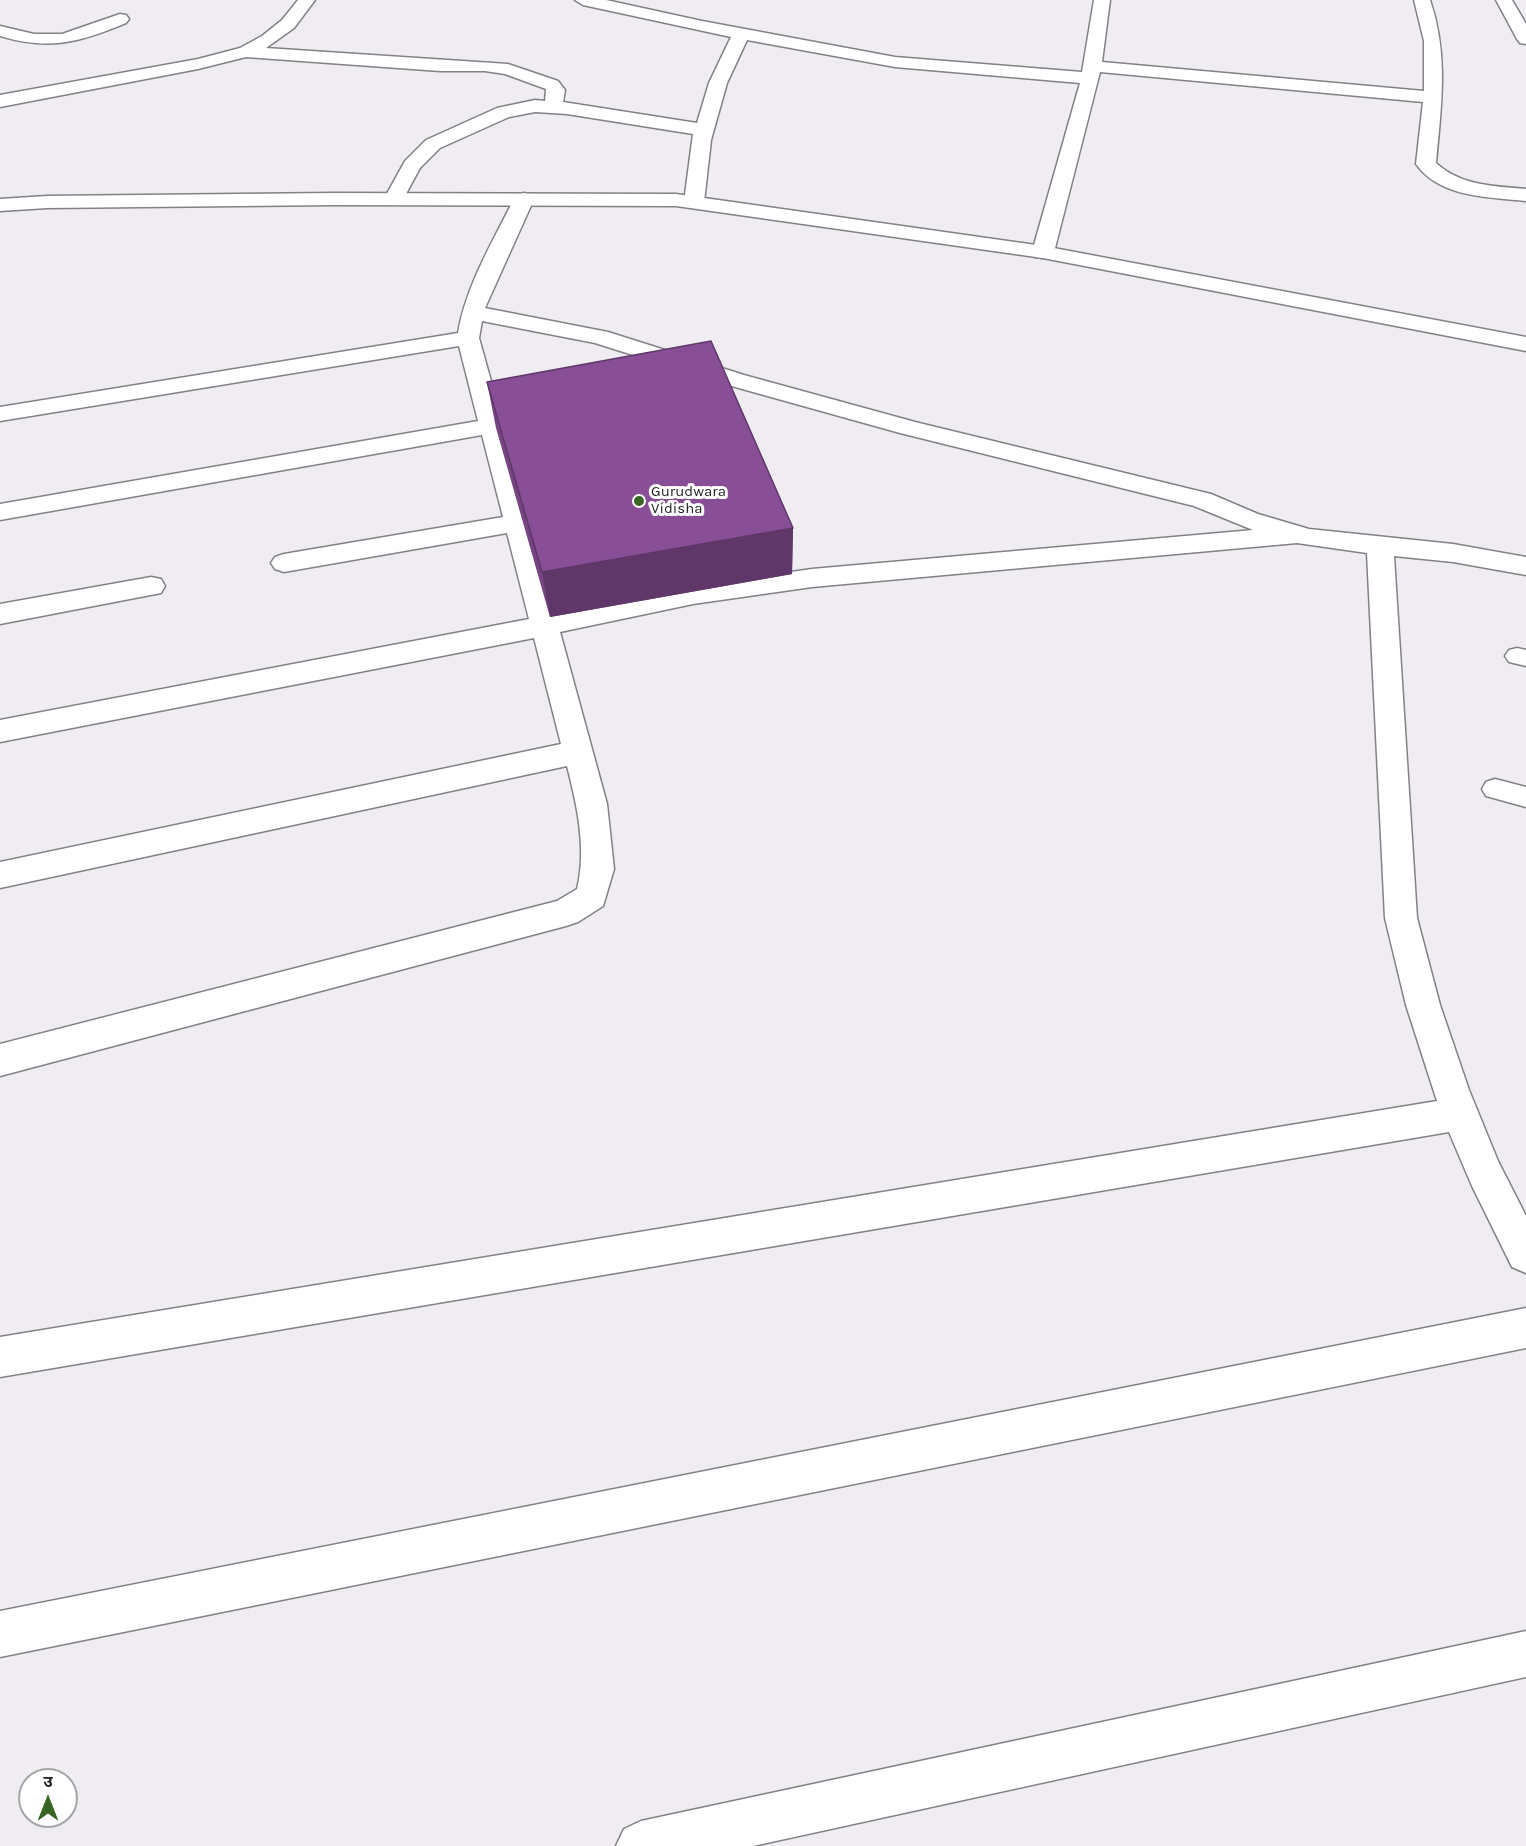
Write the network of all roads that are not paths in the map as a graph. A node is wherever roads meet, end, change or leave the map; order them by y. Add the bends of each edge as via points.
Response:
1 (307, 0) edge
2 (583, 0) edge
3 (1102, 0) edge
4 (1422, 0) edge
5 (1504, 0) edge
6 (627, 4) edge
7 (120, 19) dead end
8 (0, 31) edge
9 (741, 33) junction
10 (1526, 39) edge
11 (246, 51) junction
12 (1091, 72) junction
13 (1432, 97) junction
14 (0, 100) edge
15 (554, 107) junction
16 (704, 130) junction
17 (1526, 195) edge
18 (394, 199) junction
19 (524, 199) junction
20 (694, 202) junction
21 (0, 205) edge
22 (1043, 252) junction
23 (472, 312) junction
24 (468, 338) junction
25 (1526, 344) edge
26 (736, 380) junction
27 (690, 389) edge
28 (0, 414) edge
29 (538, 418) edge
30 (492, 426) junction
31 (0, 512) edge
32 (517, 523) junction
33 (1296, 535) junction
34 (1380, 546) junction
35 (284, 563) dead end
36 (1526, 566) edge
37 (151, 586) dead end
38 (0, 614) edge
39 (545, 626) junction
40 (0, 730) edge
41 (578, 752) junction
42 (1495, 789) dead end
43 (1526, 797) edge
44 (0, 875) edge
45 (0, 1060) edge
46 (1458, 1114) junction
47 (1526, 1254) edge
48 (1526, 1328) edge
49 (0, 1357) edge
50 (0, 1634) edge
51 (1526, 1654) edge
52 (641, 1846) edge

1 - 11 street via 288,24
2 - 6 street
3 - 12 street
4 - 13 street via 1433,31 1436,70
5 - 10 street
6 - 9 street
7 - 8 street via 76,38 58,41 40,41
9 - 12 street via 895,62
9 - 16 street via 717,83
11 - 14 street via 198,64
11 - 15 street via 508,69 552,85 556,90
12 - 13 street
12 - 22 street
13 - 17 street via 1426,164 1434,173 1446,182 1464,187
15 - 16 street
15 - 18 street via 504,112 433,144 412,165
16 - 20 street
18 - 19 street
18 - 21 street
19 - 20 street
19 - 23 street
20 - 22 street
22 - 25 street
23 - 24 street
23 - 26 street via 600,337
24 - 28 street
24 - 30 street
26 - 27 street
26 - 33 street via 909,429 1202,500
29 - 30 street
30 - 31 street
30 - 32 street
32 - 35 street
32 - 39 street
33 - 34 street
33 - 39 street via 812,578 693,595
34 - 36 street
34 - 46 street via 1401,918
37 - 38 street
39 - 40 street
39 - 41 street
41 - 44 street
41 - 45 street via 592,804 598,869 591,897 566,912
42 - 43 lane
46 - 47 street via 1498,1205
46 - 49 street
48 - 50 street
51 - 52 street

